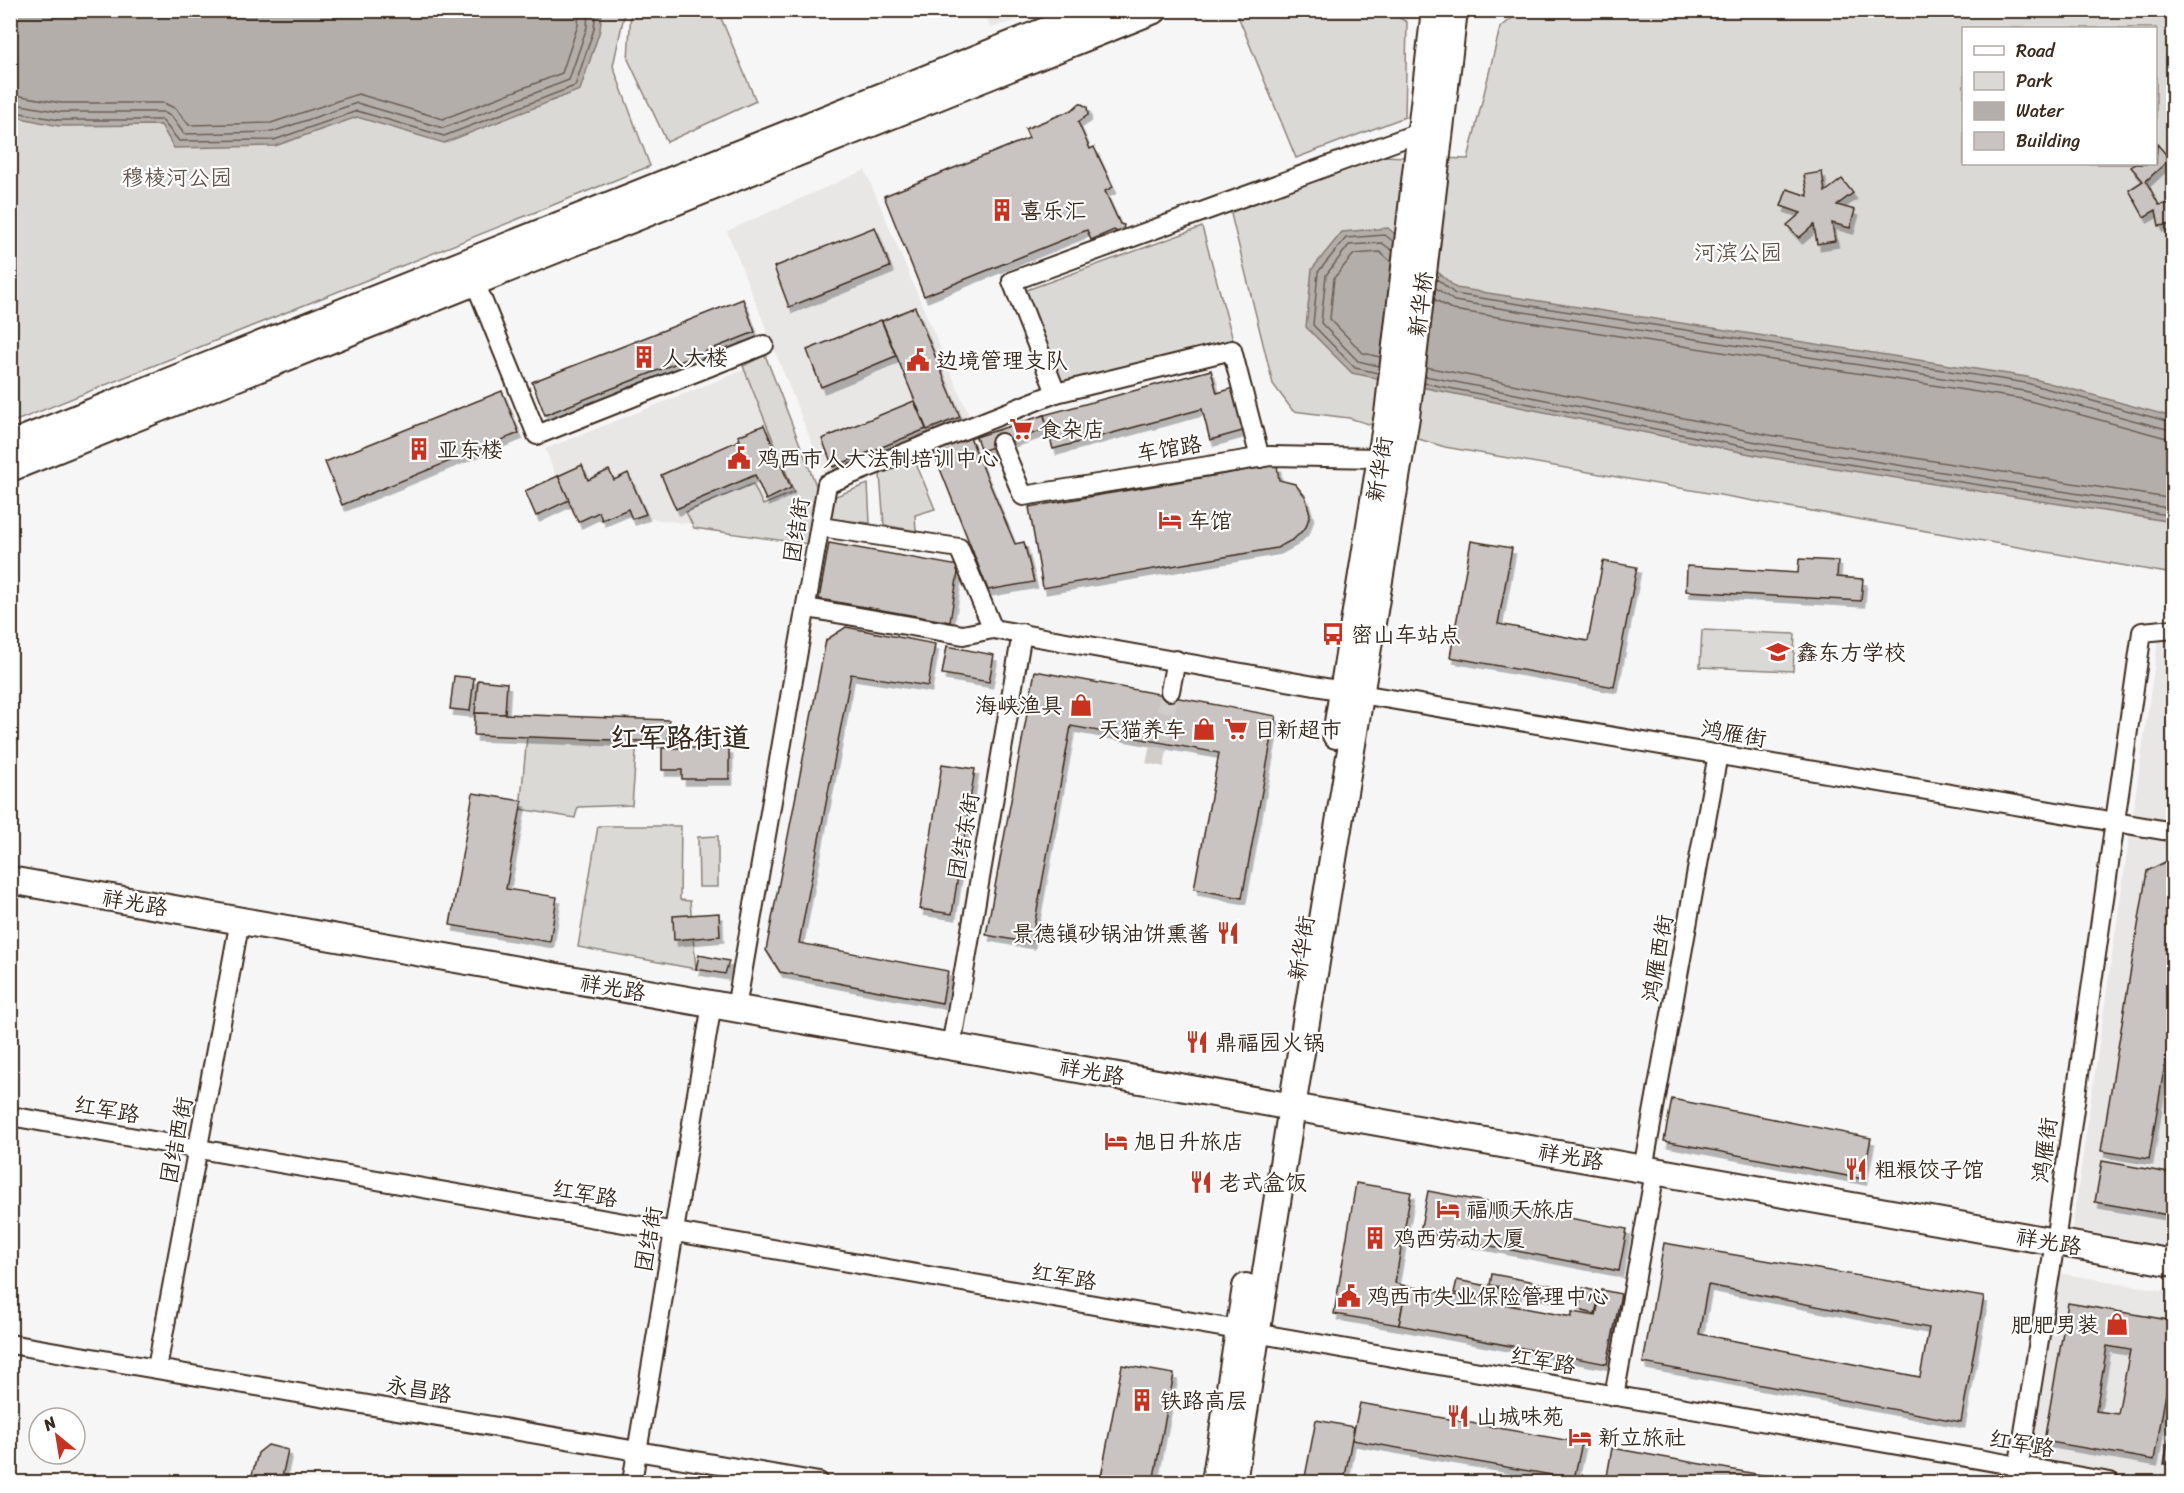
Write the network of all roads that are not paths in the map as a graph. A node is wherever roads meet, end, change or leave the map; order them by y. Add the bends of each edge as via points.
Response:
1 (1098, 10) edge
2 (1154, 10) edge
3 (1435, 10) edge
4 (1454, 10) edge
5 (1421, 132) junction
6 (1423, 191) junction
7 (475, 282) junction
8 (764, 345) dead end
9 (1056, 393) junction
10 (1397, 416) junction
11 (1001, 443) dead end
12 (10, 445) edge
13 (1260, 458) junction
14 (1381, 458) junction
15 (10, 468) edge
16 (821, 527) junction
17 (807, 608) junction
18 (993, 628) junction
19 (2174, 629) edge
20 (1022, 633) junction
21 (1176, 660) junction
22 (1170, 691) tunnel mouth
23 (1352, 692) junction
24 (1718, 754) junction
25 (2117, 823) junction
26 (2174, 832) edge
27 (10, 880) edge
28 (240, 920) junction
29 (724, 1006) junction
30 (951, 1047) junction
31 (1284, 1106) junction
32 (10, 1116) edge
33 (199, 1149) junction
34 (1649, 1170) junction
35 (674, 1232) junction
36 (2055, 1242) junction
37 (2174, 1263) edge
38 (1248, 1333) junction
39 (10, 1344) edge
40 (157, 1368) junction
41 (1614, 1396) junction
42 (637, 1451) junction
43 (2017, 1475) edge
44 (632, 1482) edge
45 (819, 1482) edge
46 (1215, 1482) edge
47 (1233, 1482) edge
48 (2110, 1482) edge

1 - 12 street
2 - 7 street
3 - 5 street
4 - 6 street
5 - 6 street
5 - 9 street via 1012,282
6 - 10 street, 新华桥
7 - 8 street via 537,435
7 - 15 street
9 - 13 street, 团结街 via 1232,350
9 - 16 street, 团结街 via 827,484
10 - 14 street, 新华街
10 - 23 street, 新华街
11 - 13 street, 车馆路 via 1023,496
13 - 14 street, 车馆路
14 - 23 street, 新华街
16 - 17 street, 团结街
16 - 18 street via 959,548
17 - 18 street via 963,635
17 - 29 street, 团结街
18 - 20 street, 鸿雁街
19 - 25 street, 鸿雁街 via 2142,632
20 - 21 street, 鸿雁街
20 - 30 street, 团结东街
21 - 22 street
21 - 23 street, 鸿雁街
23 - 24 street, 鸿雁街
23 - 31 street, 新华街
24 - 25 street, 鸿雁街
24 - 34 street, 鸿雁西街
25 - 26 street
25 - 36 street, 鸿雁街
27 - 28 street, 祥光路
28 - 29 street, 祥光路
28 - 33 street, 团结西街
29 - 30 street, 祥光路
29 - 35 street, 团结街
30 - 31 street, 祥光路
31 - 34 street, 祥光路
31 - 38 street, 新华街
32 - 33 street, 红军路
33 - 35 street, 红军路
33 - 40 street, 团结西街
34 - 36 street, 祥光路
34 - 41 street, 鸿雁西街
35 - 38 street, 红军路
35 - 42 street, 团结街
36 - 37 street, 祥光路
36 - 43 street, 鸿雁街
38 - 41 street, 红军路
38 - 46 street, 新华街
38 - 47 street, 新华街
39 - 40 street, 永昌路
40 - 42 street, 永昌路
41 - 43 street, 红军路
42 - 44 street, 团结街
42 - 45 street, 永昌路
43 - 48 street, 红军路

